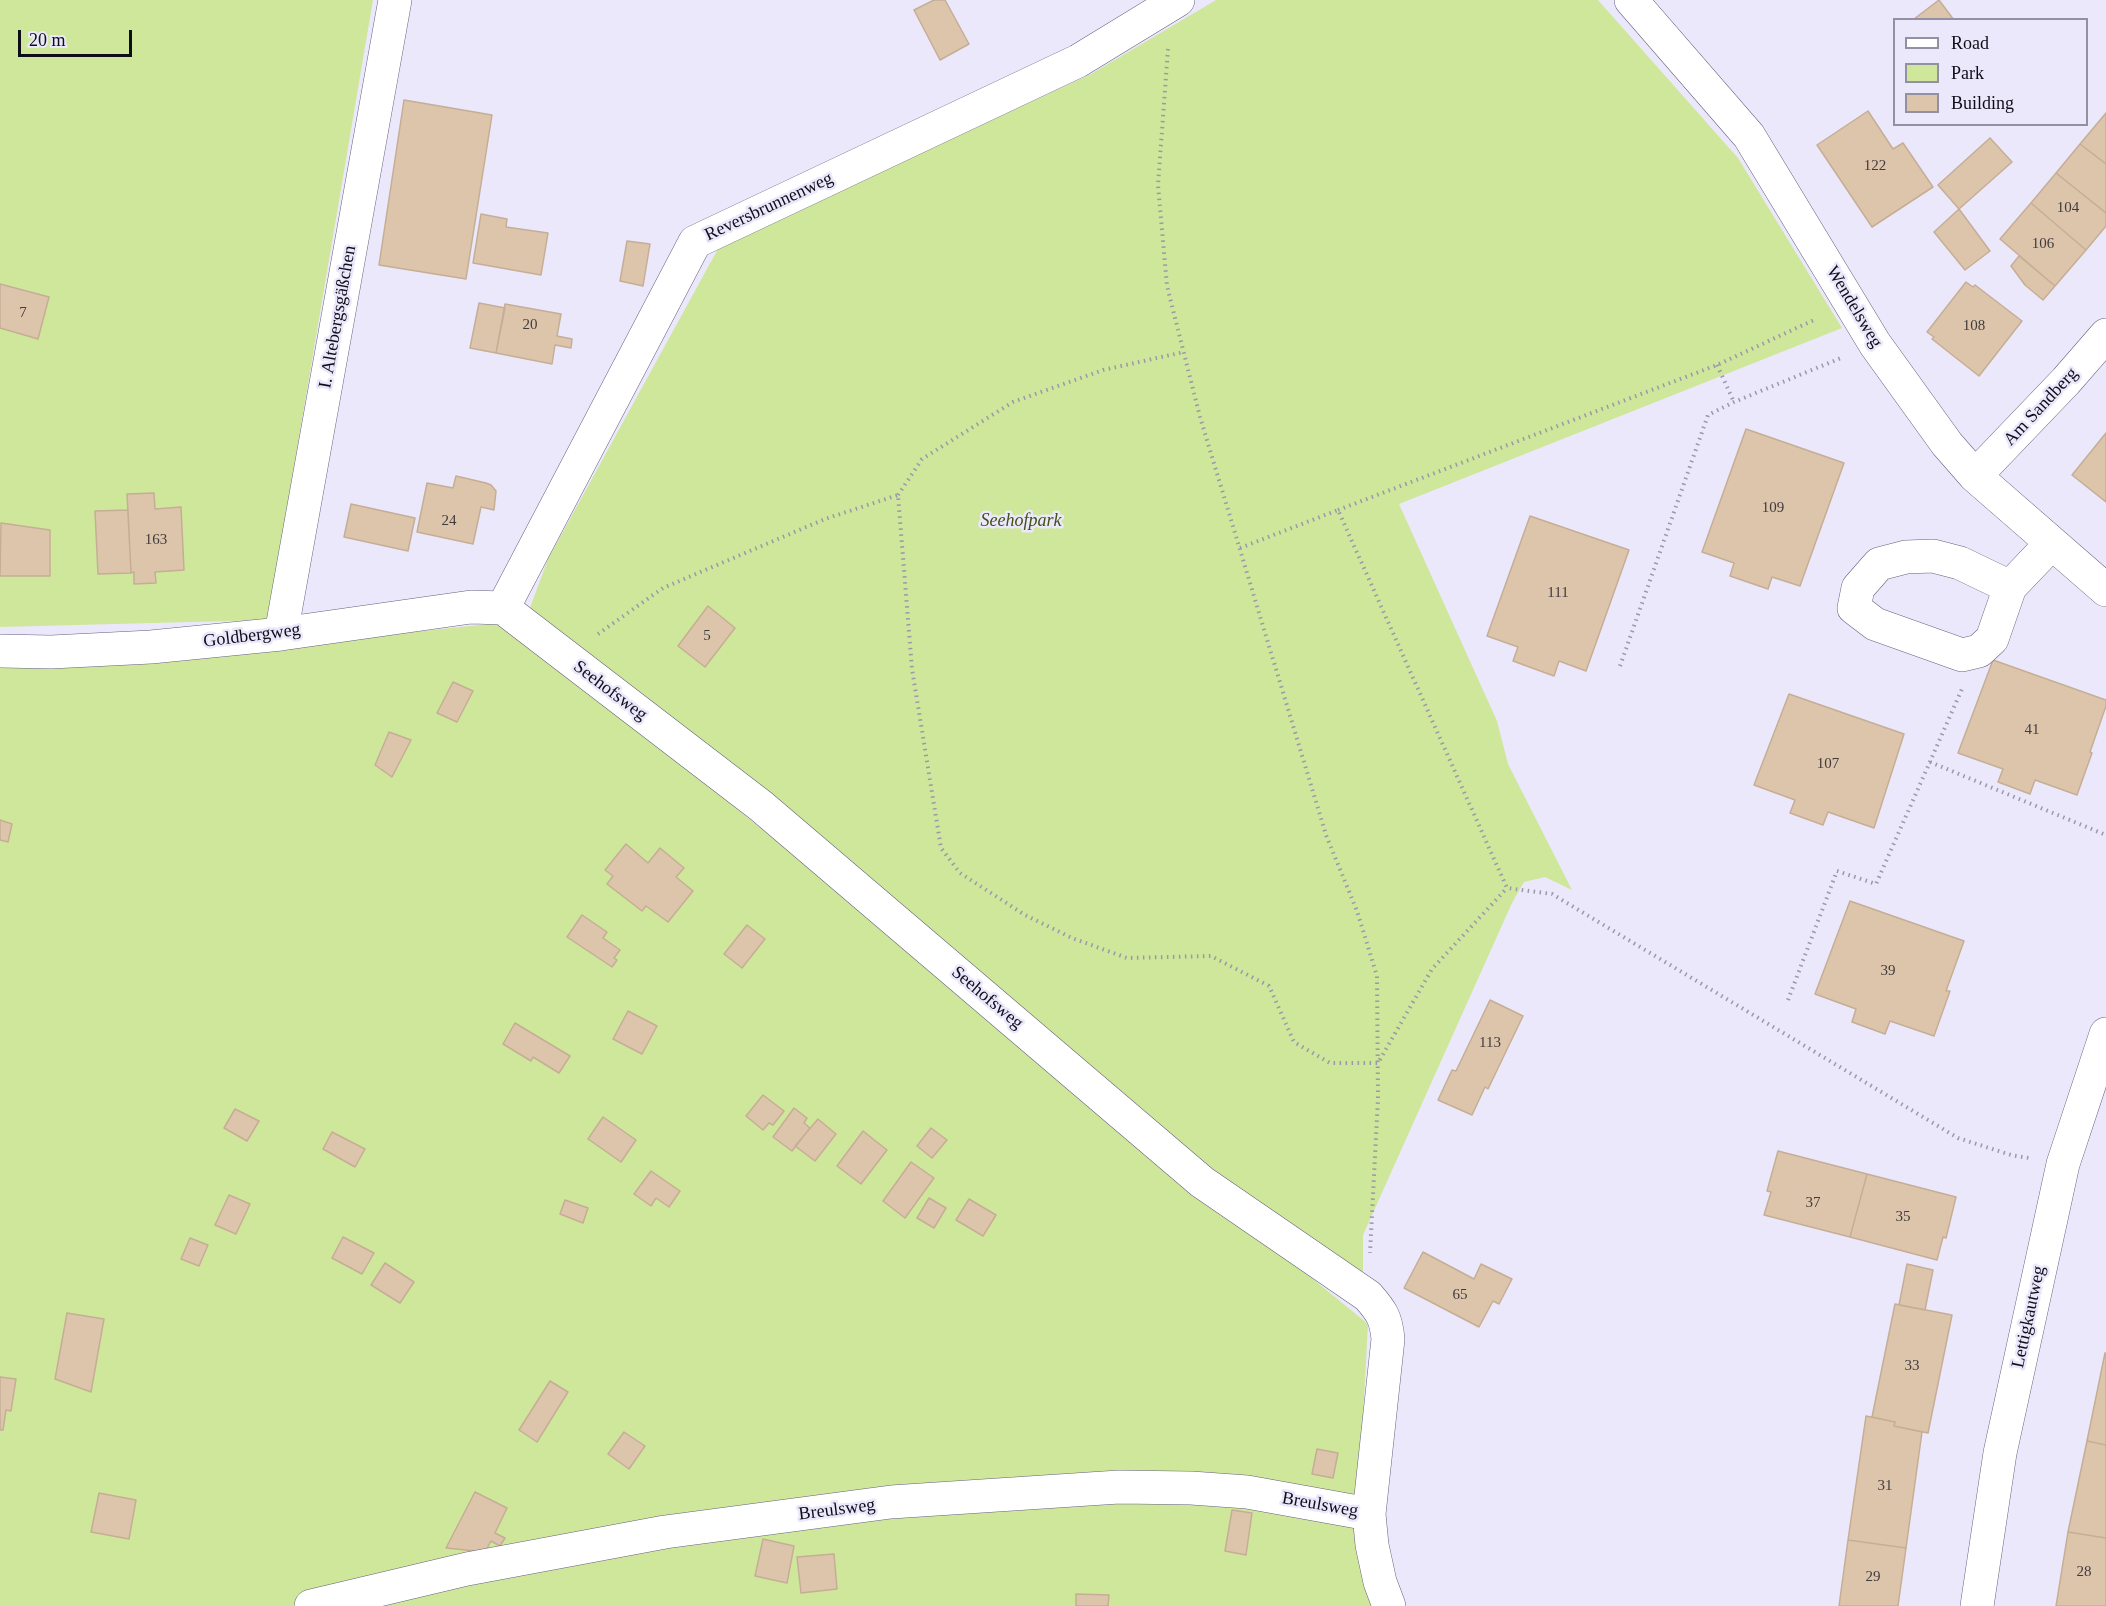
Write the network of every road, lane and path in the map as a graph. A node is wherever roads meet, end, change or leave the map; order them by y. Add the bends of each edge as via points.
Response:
1 (394, 0) edge
2 (1631, 0) edge
3 (1174, 2) edge
4 (1851, 302) junction
5 (2106, 335) edge
6 (1875, 344) junction
7 (1184, 352) junction
8 (1717, 365) junction
9 (1734, 402) junction
10 (1975, 476) junction
11 (898, 495) junction
12 (1338, 510) junction
13 (2050, 543) junction
14 (1240, 548) junction
15 (2010, 587) junction
16 (2106, 590) edge
17 (503, 608) junction
18 (281, 634) junction
19 (0, 651) edge
20 (1979, 651) junction
21 (566, 657) junction
22 (1620, 666) dead end
23 (1930, 762) junction
24 (2106, 835) edge
25 (1506, 888) junction
26 (1788, 1000) dead end
27 (2106, 1034) edge
28 (1378, 1063) junction
29 (2011, 1155) dead end
30 (1368, 1296) junction
31 (1379, 1427) joint
32 (1369, 1514) junction
33 (311, 1606) edge
34 (1389, 1606) edge
35 (1977, 1606) edge

1 - 18 street, I. Altebergsgäßchen
2 - 4 street, Wendelsweg via 1749,136
3 - 7 path via 1158,185 1167,286
3 - 17 street, Reversbrunnenweg via 1078,61 695,242
4 - 6 street, Wendelsweg
4 - 8 path
5 - 10 street, Am Sandberg
6 - 9 path
6 - 10 street, Wendelsweg
7 - 11 path via 1103,370 1012,402 922,459
7 - 14 path
8 - 9 path
8 - 12 path
9 - 22 path via 1708,415
10 - 13 street, Wendelsweg
11 - 21 path via 825,519 663,588
11 - 28 path via 912,669 941,848 960,873 1025,915 1127,958 1211,956 1269,986 1294,1042 1330,1063
12 - 14 path
12 - 25 path
13 - 15 street
13 - 16 street, Wendelsweg
14 - 28 path via 1326,835 1357,911 1377,976
15 - 20 street via 1992,639
15 - 20 street via 1960,563 1934,556 1906,557 1879,564 1858,588 1854,608 1875,624 1962,655
17 - 18 street, Goldbergweg via 471,607
17 - 21 street, Seehofsweg
18 - 19 street, Goldbergweg via 152,647
20 - 23 path
21 - 30 street, Seehofsweg via 761,806 1202,1182
23 - 24 path
23 - 26 path via 1876,884 1838,871
25 - 28 path via 1432,969
25 - 29 path via 1552,894 1958,1138
27 - 35 street, Lettigkautweg via 2063,1164 2000,1453
28 - 30 path
30 - 31 street, Seehofsweg via 1387,1322
31 - 32 street, Breulsweg
32 - 33 street, Breulsweg via 1246,1492 1191,1488 1119,1487 891,1502 665,1532 467,1569
32 - 34 street, Breulsweg via 1380,1582

